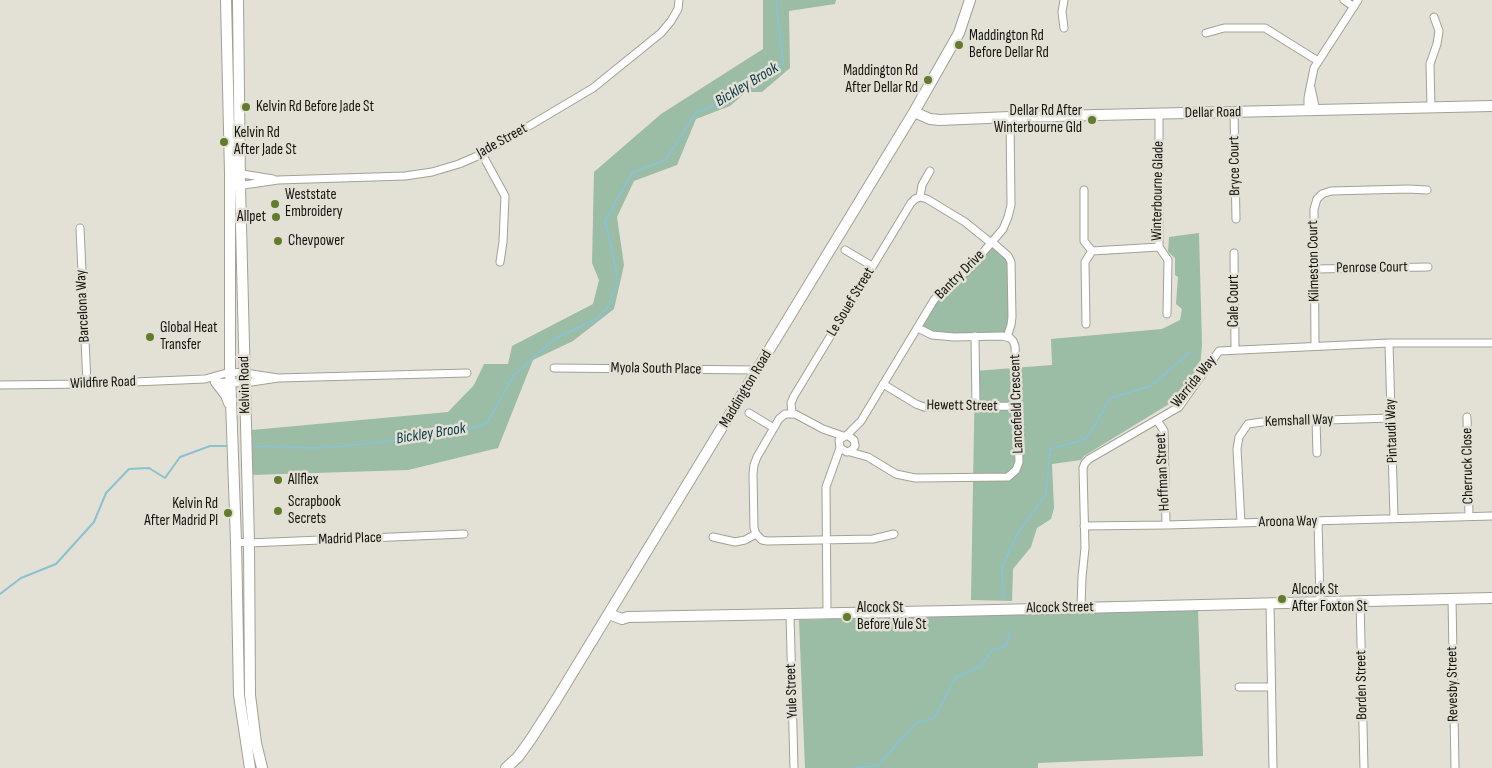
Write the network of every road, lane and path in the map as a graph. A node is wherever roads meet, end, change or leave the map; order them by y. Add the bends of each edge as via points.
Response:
1 (226, 0) edge
2 (238, 0) edge
3 (679, 0) edge
4 (970, 0) edge
5 (1064, 0) edge
6 (1344, 0) edge
7 (1356, 3) edge
8 (1434, 17) dead end
9 (1064, 28) dead end
10 (1206, 33) dead end
11 (1318, 61) junction
12 (239, 99) junction
13 (1490, 107) edge
14 (916, 108) junction
15 (1431, 108) junction
16 (1312, 111) junction
17 (1234, 112) junction
18 (229, 114) junction
19 (1159, 114) junction
20 (1010, 117) junction
21 (482, 154) junction
22 (930, 171) dead end
23 (235, 173) junction
24 (278, 180) junction
25 (235, 186) junction
26 (1084, 190) dead end
27 (1428, 190) dead end
28 (920, 197) junction
29 (1236, 219) dead end
30 (80, 228) dead end
31 (992, 243) junction
32 (1159, 247) junction
33 (845, 250) dead end
34 (1092, 251) junction
35 (1234, 253) dead end
36 (500, 262) dead end
37 (872, 266) junction
38 (1428, 267) dead end
39 (1315, 269) junction
40 (1167, 314) dead end
41 (1086, 324) dead end
42 (918, 328) junction
43 (975, 336) junction
44 (1007, 337) junction
45 (1389, 343) junction
46 (1492, 343) edge
47 (1315, 346) junction
48 (1235, 350) junction
49 (554, 368) dead end
50 (758, 370) junction
51 (467, 373) dead end
52 (230, 378) junction
53 (245, 378) junction
54 (205, 379) junction
55 (216, 382) junction
56 (0, 384) edge
57 (87, 384) junction
58 (884, 384) junction
59 (1017, 406) junction
60 (976, 407) junction
61 (232, 409) junction
62 (749, 413) dead end
63 (792, 413) junction
64 (1467, 416) dead end
65 (1392, 418) junction
66 (861, 420) junction
67 (1157, 420) junction
68 (1316, 420) junction
69 (774, 428) junction
70 (823, 429) junction
71 (845, 436) junction
72 (855, 441) junction
73 (839, 447) junction
74 (848, 452) junction
75 (1317, 453) dead end
76 (868, 457) junction
77 (833, 468) junction
78 (1469, 516) junction
79 (1492, 516) edge
80 (1394, 518) junction
81 (1318, 521) junction
82 (1241, 523) junction
83 (1166, 525) junction
84 (1084, 526) junction
85 (464, 534) dead end
86 (756, 534) junction
87 (894, 534) dead end
88 (713, 536) dead end
89 (826, 540) junction
90 (236, 542) junction
91 (249, 543) junction
92 (1492, 598) edge
93 (1452, 599) junction
94 (1360, 601) junction
95 (1320, 602) junction
96 (1270, 603) junction
97 (1081, 608) junction
98 (611, 610) junction
99 (827, 613) junction
100 (790, 614) junction
101 (249, 630) junction
102 (238, 631) junction
103 (1239, 687) dead end
104 (1271, 687) junction
105 (250, 768) edge
106 (262, 768) edge
107 (506, 768) edge
108 (794, 768) edge
109 (1272, 768) edge
110 (1364, 768) edge
111 (1455, 768) edge

1 - 18 main road, Kelvin Road
2 - 12 main road, Kelvin Road
3 - 21 street, Jade Street via 678,9 661,33 593,88
4 - 14 main road, Maddington Road via 959,33
5 - 9 street
6 - 7 street
7 - 11 street
8 - 15 street via 1439,31 1430,64
10 - 11 street via 1224,28 1264,28
11 - 16 street via 1311,88
12 - 18 main road via 236,110
12 - 23 main road, Kelvin Road
13 - 15 main road, Dellar Road
14 - 20 main road, Dellar Road via 930,119 940,120
14 - 50 main road, Maddington Road
15 - 16 main road, Dellar Road
16 - 17 main road, Dellar Road
17 - 19 main road, Dellar Road
17 - 29 street, Bryce Court
18 - 23 main road, Kelvin Road
19 - 20 main road, Dellar Road
19 - 32 street, Winterbourne Glade
20 - 31 street, Bantry Drive via 1011,205 1003,229
21 - 24 street, Jade Street via 441,170 405,176
21 - 36 street via 504,196 504,242
22 - 28 street, Le Souef Street via 922,184
23 - 24 street, Jade Street
23 - 25 main road, Kelvin Road
24 - 25 street, Jade Street
25 - 52 main road, Kelvin Road
25 - 53 main road, Kelvin Road
26 - 34 street via 1084,241
27 - 39 street, Kilmeston Court via 1331,191 1321,194 1314,209
28 - 31 street via 965,222
28 - 37 street, Le Souef Street via 911,203
30 - 57 street, Barcelona Way
31 - 42 street, Bantry Drive via 968,270 938,295
31 - 44 street via 1011,262 1012,326
32 - 34 street, Winterbourne Glade
32 - 40 street via 1168,260
33 - 37 street
34 - 41 street via 1086,262
35 - 48 street, Cale Court
37 - 63 street, Le Souef Street via 794,396
38 - 39 street, Penrose Court
39 - 47 street, Kilmeston Court
42 - 43 street, Lancefield Crescent via 932,335
42 - 58 street, Bantry Drive
43 - 44 street, Lancefield Crescent
43 - 60 street
44 - 59 street, Lancefield Crescent via 1015,346
45 - 46 street, Warrida Way
45 - 47 street, Warrida Way
45 - 65 street, Pintaudi Way
47 - 48 street, Warrida Way
48 - 67 street, Warrida Way via 1219,351 1179,407
49 - 50 street, Myola South Place
50 - 98 main road, Maddington Road
51 - 53 street, Wildfire Road
52 - 53 street, Wildfire Road
52 - 54 street, Wildfire Road
52 - 55 street, Wildfire Road
52 - 61 main road, Kelvin Road
53 - 91 main road, Kelvin Road
54 - 55 street, Wildfire Road
54 - 57 street, Wildfire Road
55 - 61 main road
56 - 57 street, Wildfire Road
58 - 60 street, Hewett Street via 924,406
58 - 66 street, Bantry Drive
59 - 60 street, Hewett Street
59 - 76 street, Lancefield Crescent via 1018,462 1016,470 1008,477 915,478 896,474
61 - 90 main road, Kelvin Road
62 - 69 street
63 - 69 street via 782,416
63 - 70 street
64 - 78 street, Cherruck Close
65 - 68 street, Kemshall Way
65 - 80 street, Pintaudi Way
66 - 71 street, Bantry Drive
66 - 72 street, Bantry Drive
67 - 83 street, Hoffman Street via 1164,431
67 - 84 street, Warrida Way via 1085,463
68 - 75 street
68 - 82 street, Kemshall Way via 1248,424 1239,437 1237,449
69 - 86 street via 757,457 752,474
70 - 71 street
70 - 73 street
71 - 72 street
71 - 73 street via 839,440
72 - 74 street via 854,448
72 - 76 street, Lancefield Crescent
73 - 74 street
73 - 77 street
74 - 76 street, Lancefield Crescent
74 - 77 street
77 - 89 street via 826,487
78 - 79 street, Aroona Way
78 - 80 street, Aroona Way
80 - 81 street, Aroona Way
81 - 82 street, Aroona Way
81 - 95 street
82 - 83 street, Aroona Way
83 - 84 street, Aroona Way
84 - 97 street, Warrida Way
85 - 91 street, Madrid Place
86 - 88 street via 735,542
86 - 89 street via 767,541
87 - 89 street via 873,539
89 - 99 street
90 - 91 street, Madrid Place
90 - 102 main road, Kelvin Road
91 - 101 main road, Kelvin Road
92 - 93 main road, Alcock Street
93 - 94 main road, Alcock Street
93 - 111 street, Revesby Street
94 - 95 main road, Alcock Street
94 - 110 street, Borden Street
95 - 96 main road, Alcock Street
96 - 97 main road, Alcock Street
96 - 104 street
97 - 99 main road, Alcock Street
98 - 100 main road, Alcock Street via 622,619
98 - 107 main road, Maddington Road via 531,739
99 - 100 main road, Alcock Street
100 - 108 street, Yule Street
101 - 102 main road
101 - 106 main road, Kelvin Road via 250,695
102 - 105 main road, Kelvin Road via 240,695
103 - 104 street
104 - 109 street

